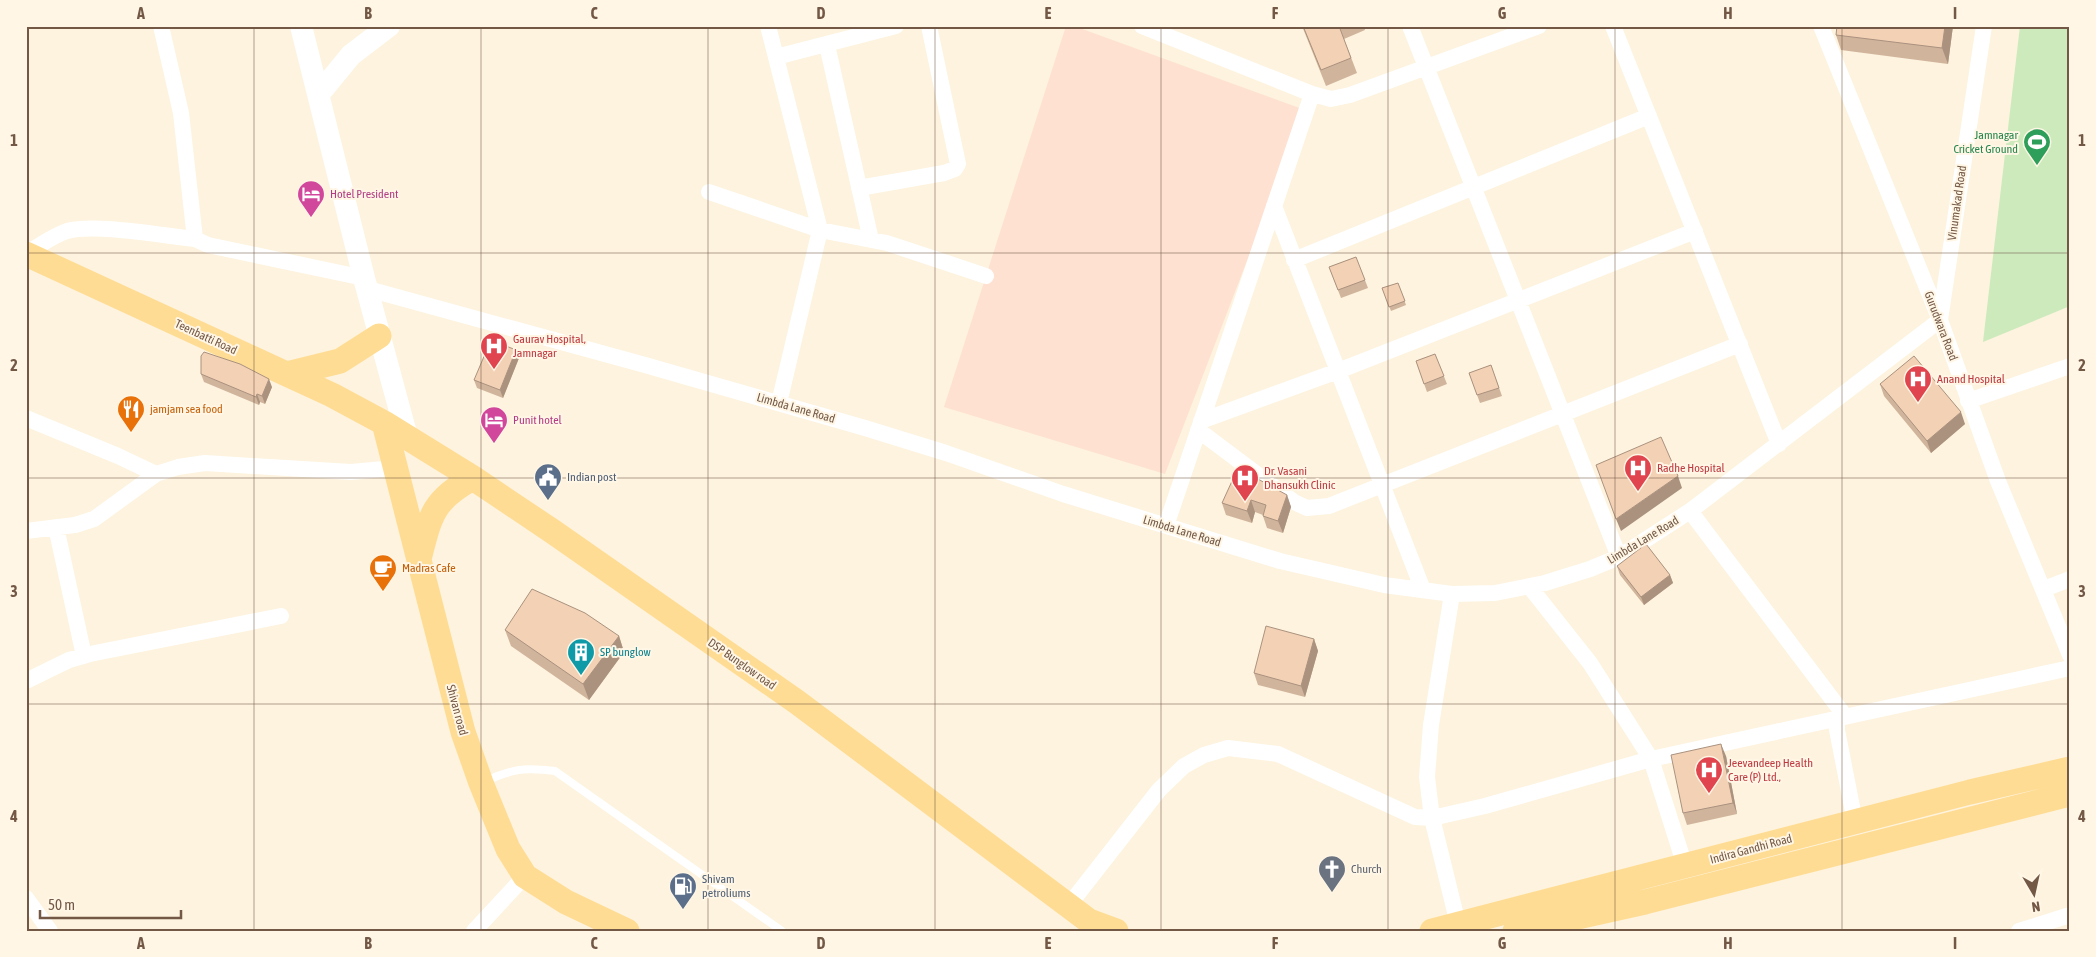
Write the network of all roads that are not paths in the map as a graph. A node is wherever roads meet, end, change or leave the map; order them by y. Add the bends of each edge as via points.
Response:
1 (161, 26) edge
2 (301, 26) edge
3 (389, 26) edge
4 (768, 26) edge
5 (896, 26) edge
6 (929, 26) edge
7 (1142, 26) edge
8 (1410, 26) edge
9 (1539, 26) edge
10 (1613, 26) edge
11 (1821, 26) edge
12 (1984, 26) edge
13 (827, 44) junction
14 (776, 57) junction
15 (1426, 68) junction
16 (320, 94) junction
17 (1312, 94) junction
18 (1649, 116) junction
19 (1473, 186) junction
20 (860, 188) junction
21 (709, 192) dead end
22 (1274, 206) junction
23 (820, 230) junction
24 (1695, 231) junction
25 (196, 239) junction
26 (871, 240) junction
27 (26, 254) edge
28 (1294, 260) junction
29 (986, 276) dead end
30 (366, 284) junction
31 (1518, 301) junction
32 (1940, 320) junction
33 (379, 336) junction
34 (1740, 344) junction
35 (2070, 366) edge
36 (1338, 371) junction
37 (287, 374) junction
38 (1968, 401) junction
39 (779, 403) junction
40 (1562, 415) junction
41 (26, 418) edge
42 (384, 423) junction
43 (1200, 426) junction
44 (407, 437) junction
45 (1779, 444) junction
46 (395, 468) junction
47 (156, 474) junction
48 (473, 478) junction
49 (1382, 484) junction
50 (1690, 511) junction
51 (1166, 526) junction
52 (56, 527) junction
53 (26, 531) edge
54 (1619, 557) junction
55 (418, 561) junction
56 (2070, 579) edge
57 (1529, 586) junction
58 (2044, 589) junction
59 (1423, 590) junction
60 (1452, 594) junction
61 (281, 616) dead end
62 (2070, 655) edge
63 (84, 656) junction
64 (2070, 668) edge
65 (26, 681) edge
66 (1841, 717) junction
67 (1651, 759) junction
68 (2070, 769) edge
69 (481, 783) junction
70 (2070, 794) edge
71 (1432, 818) junction
72 (1855, 822) junction
73 (1684, 866) junction
74 (525, 876) junction
75 (26, 898) edge
76 (1069, 905) junction
77 (2070, 915) edge
78 (1458, 924) junction
79 (1571, 924) edge
80 (1103, 928) edge
81 (50, 931) edge
82 (474, 931) edge
83 (626, 931) edge
84 (782, 931) edge
85 (1432, 931) edge
86 (1516, 931) edge
87 (2019, 931) edge

1 - 25 street via 180,113
2 - 16 main road
3 - 16 main road via 351,55
4 - 14 street
5 - 13 street
6 - 20 street via 958,164 944,174
7 - 17 street
8 - 15 street
9 - 15 street
10 - 18 street
11 - 32 street, Gurudwara Road
12 - 32 street, Vinumakad Road
13 - 14 street
13 - 20 street
14 - 23 street
15 - 17 street via 1350,95 1331,99
15 - 19 street
16 - 30 main road
17 - 22 street
18 - 19 street
18 - 24 street
19 - 28 street
19 - 31 street
20 - 26 street
21 - 23 street
22 - 28 street
22 - 43 street
23 - 26 street
23 - 39 street
24 - 31 street
24 - 34 street
25 - 27 street, Limbda Lane Road via 101,229 68,230
25 - 30 street, Limbda Lane Road
26 - 29 street
27 - 37 main road, Teenbatti Road
28 - 36 street
30 - 33 main road
30 - 39 street, Limbda Lane Road
31 - 36 street
31 - 40 street
32 - 38 street, Gurudwara Road
32 - 45 street, Limbda Lane Road
33 - 37 main road via 340,361
33 - 44 main road
34 - 40 street
34 - 45 street
35 - 38 street
36 - 43 street
36 - 49 street
37 - 42 main road, Teenbatti Road
38 - 58 street, Gurudwara Road
39 - 51 street, Limbda Lane Road via 928,447
40 - 49 street
40 - 54 street
41 - 47 street
42 - 44 main road, DSP Bunglow road
42 - 46 main road, Shivan road
43 - 49 street via 1294,502 1308,508 1329,506
43 - 51 street
44 - 48 main road, DSP Bunglow road
45 - 50 street, Limbda Lane Road
46 - 47 street via 351,472 205,463
46 - 55 main road, Shivan road
47 - 52 street via 94,519
48 - 55 main road via 454,488 440,501 429,522
48 - 76 main road, DSP Bunglow road via 797,702
49 - 59 street
50 - 54 street, Limbda Lane Road
50 - 66 street
51 - 59 street, Limbda Lane Road via 1280,561 1384,585
52 - 53 street
52 - 63 street
54 - 57 street, Limbda Lane Road via 1590,569
55 - 69 main road, Shivan road via 463,732
56 - 58 street
57 - 60 street, Limbda Lane Road via 1495,593
57 - 67 street via 1590,663
58 - 62 street, Gurudwara Road
59 - 60 street, Limbda Lane Road
60 - 71 street via 1431,725 1427,777
61 - 63 street
63 - 65 street
64 - 66 street
66 - 67 street
66 - 72 street via 1837,730
67 - 71 street
67 - 73 street
68 - 72 main road, Indira Gandhi Road
69 - 74 main road, Shivan road via 508,849
69 - 84 lane via 511,770 554,771
70 - 79 main road, Indira Gandhi Road via 1645,902
71 - 76 street via 1415,817 1278,754 1228,748 1204,755 1184,766 1159,790
71 - 78 street
72 - 73 main road, Indira Gandhi Road
73 - 78 main road, Indira Gandhi Road
74 - 82 street
74 - 83 main road, Shivan road via 566,902
75 - 81 street
76 - 80 main road, DSP Bunglow road
77 - 87 street
78 - 85 main road, Indira Gandhi Road
79 - 86 main road, Indira Gandhi Road

